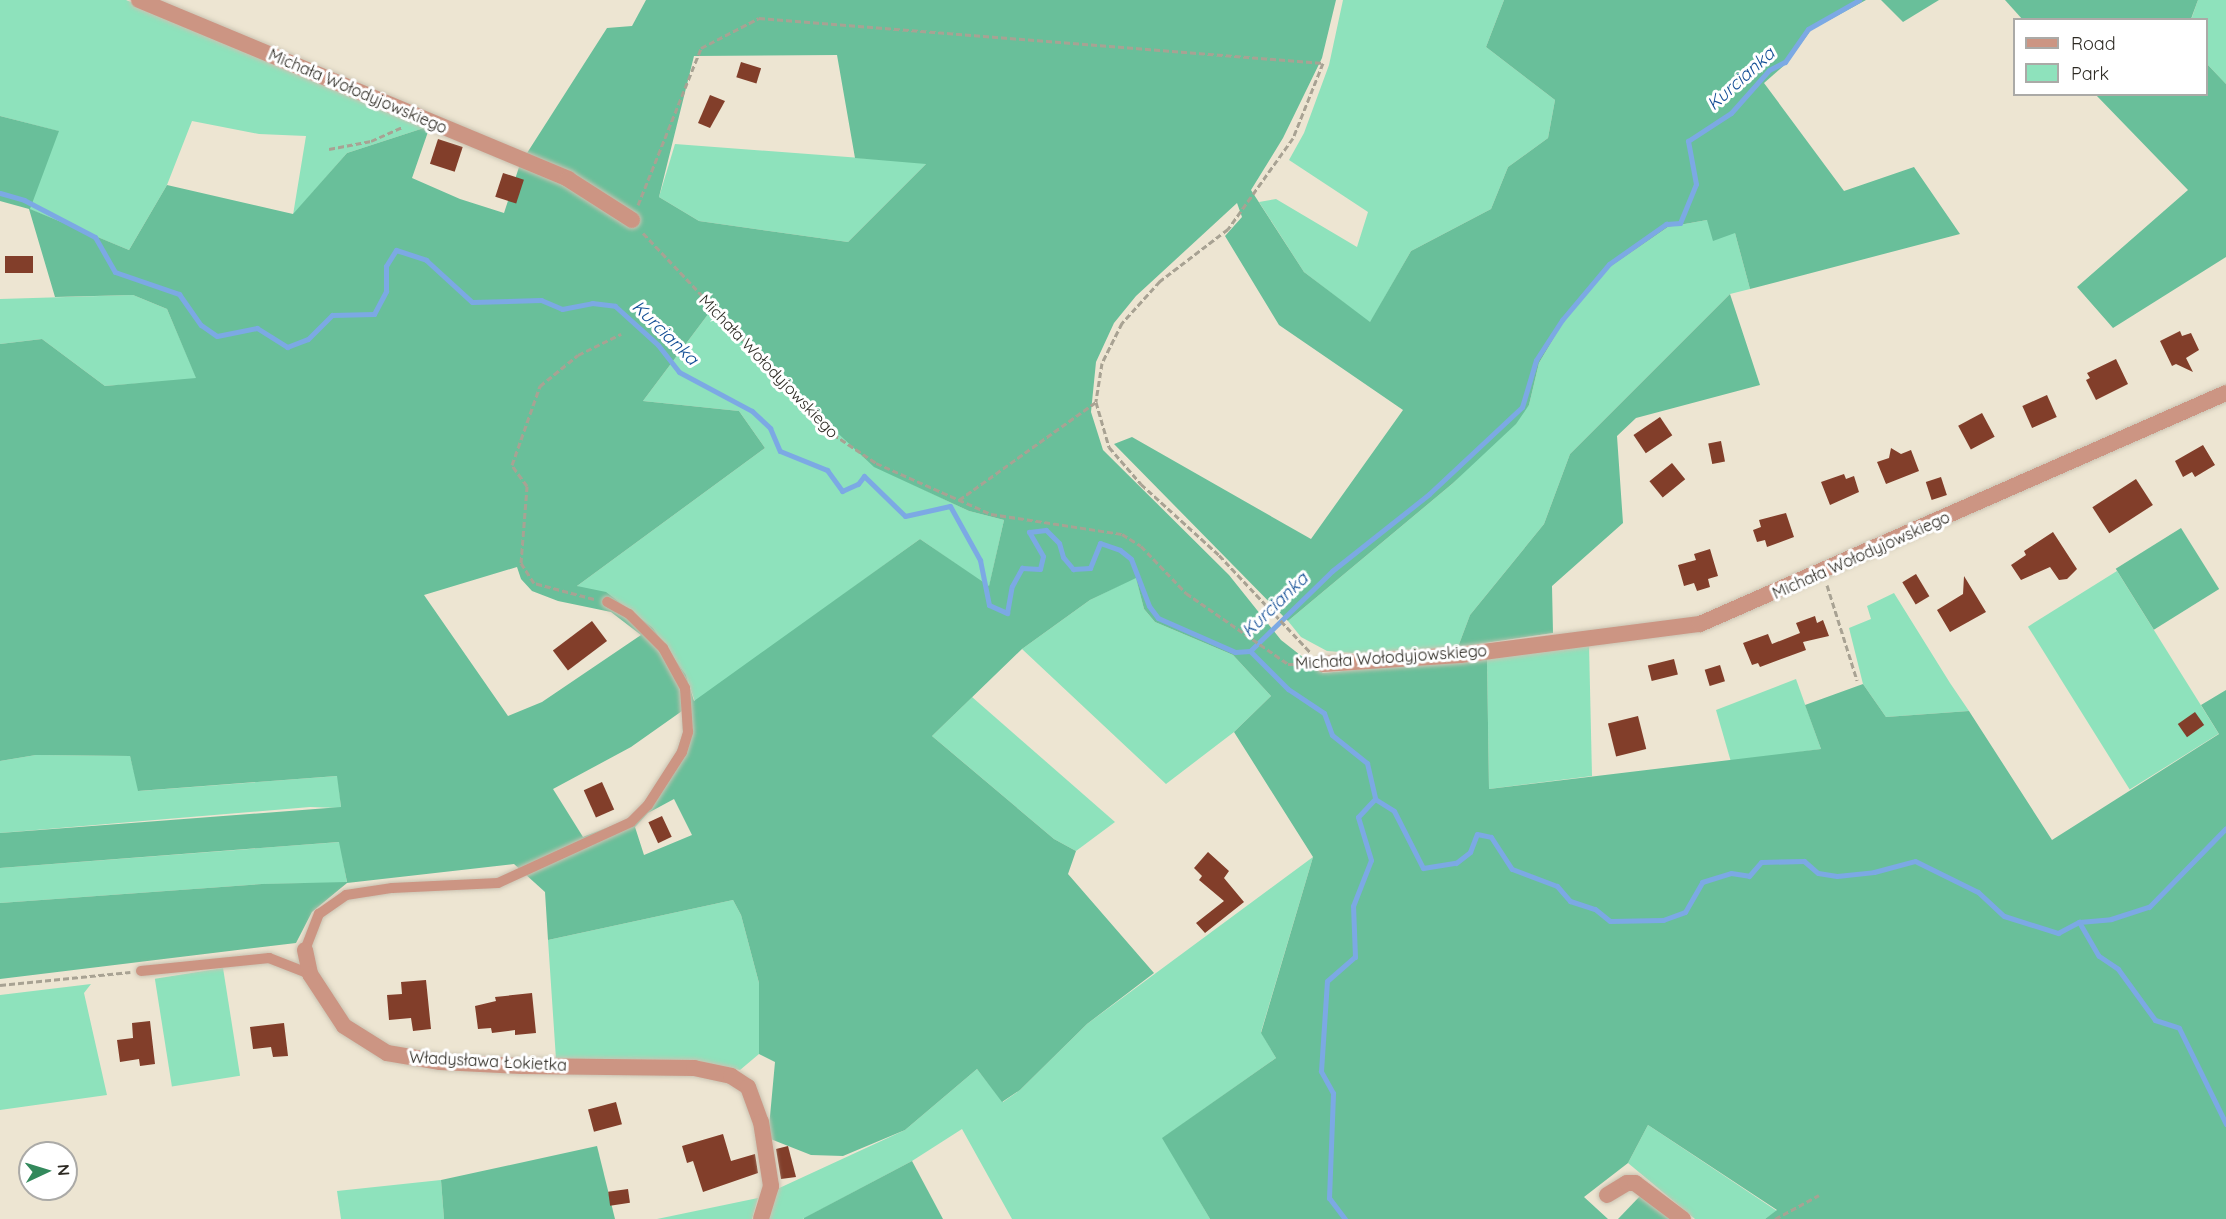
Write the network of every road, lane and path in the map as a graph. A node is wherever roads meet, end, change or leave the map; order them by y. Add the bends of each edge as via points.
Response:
1 (139, 0) edge
2 (414, 114) junction
3 (329, 149) dead end
4 (632, 220) junction
5 (621, 334) dead end
6 (2226, 393) edge
7 (1096, 402) junction
8 (959, 500) junction
9 (1823, 572) junction
10 (608, 602) joint
11 (1323, 664) junction
12 (1857, 680) dead end
13 (305, 950) joint
14 (141, 970) joint
15 (310, 974) junction
16 (0, 985) edge
17 (1607, 1195) dead end
18 (1819, 1195) dead end
19 (761, 1219) edge
20 (1683, 1219) edge
21 (1775, 1219) edge

1 - 2 street, Michała Wołodyjowskiego
2 - 3 path via 400,130 371,141
2 - 4 street, Michała Wołodyjowskiego via 568,179
4 - 7 path via 701,48 759,18 1323,63 1293,138 1228,229 1161,281 1122,323 1102,363
4 - 8 path, Michała Wołodyjowskiego via 833,434 876,463
5 - 10 path via 578,356 540,386 512,465 527,486 521,563 534,583
6 - 9 street, Michała Wołodyjowskiego
7 - 8 path
7 - 11 path via 1108,447 1142,484 1220,555
8 - 11 path, Michała Wołodyjowskiego via 1019,521 1122,534 1141,546 1186,593 1288,664
9 - 11 street, Michała Wołodyjowskiego via 1700,624 1460,655
9 - 12 path
10 - 13 lane, Władysława Łokietka via 663,648 685,688 688,732 682,752 648,805 631,822 498,883 392,888 346,895 319,914
13 - 15 street, Władysława Łokietka
14 - 15 lane via 269,958
14 - 16 path
15 - 19 street, Władysława Łokietka via 344,1026 387,1053 440,1062 521,1066 694,1068 731,1076 748,1087 761,1122 771,1186
17 - 20 street via 1627,1183 1635,1183
18 - 21 path

